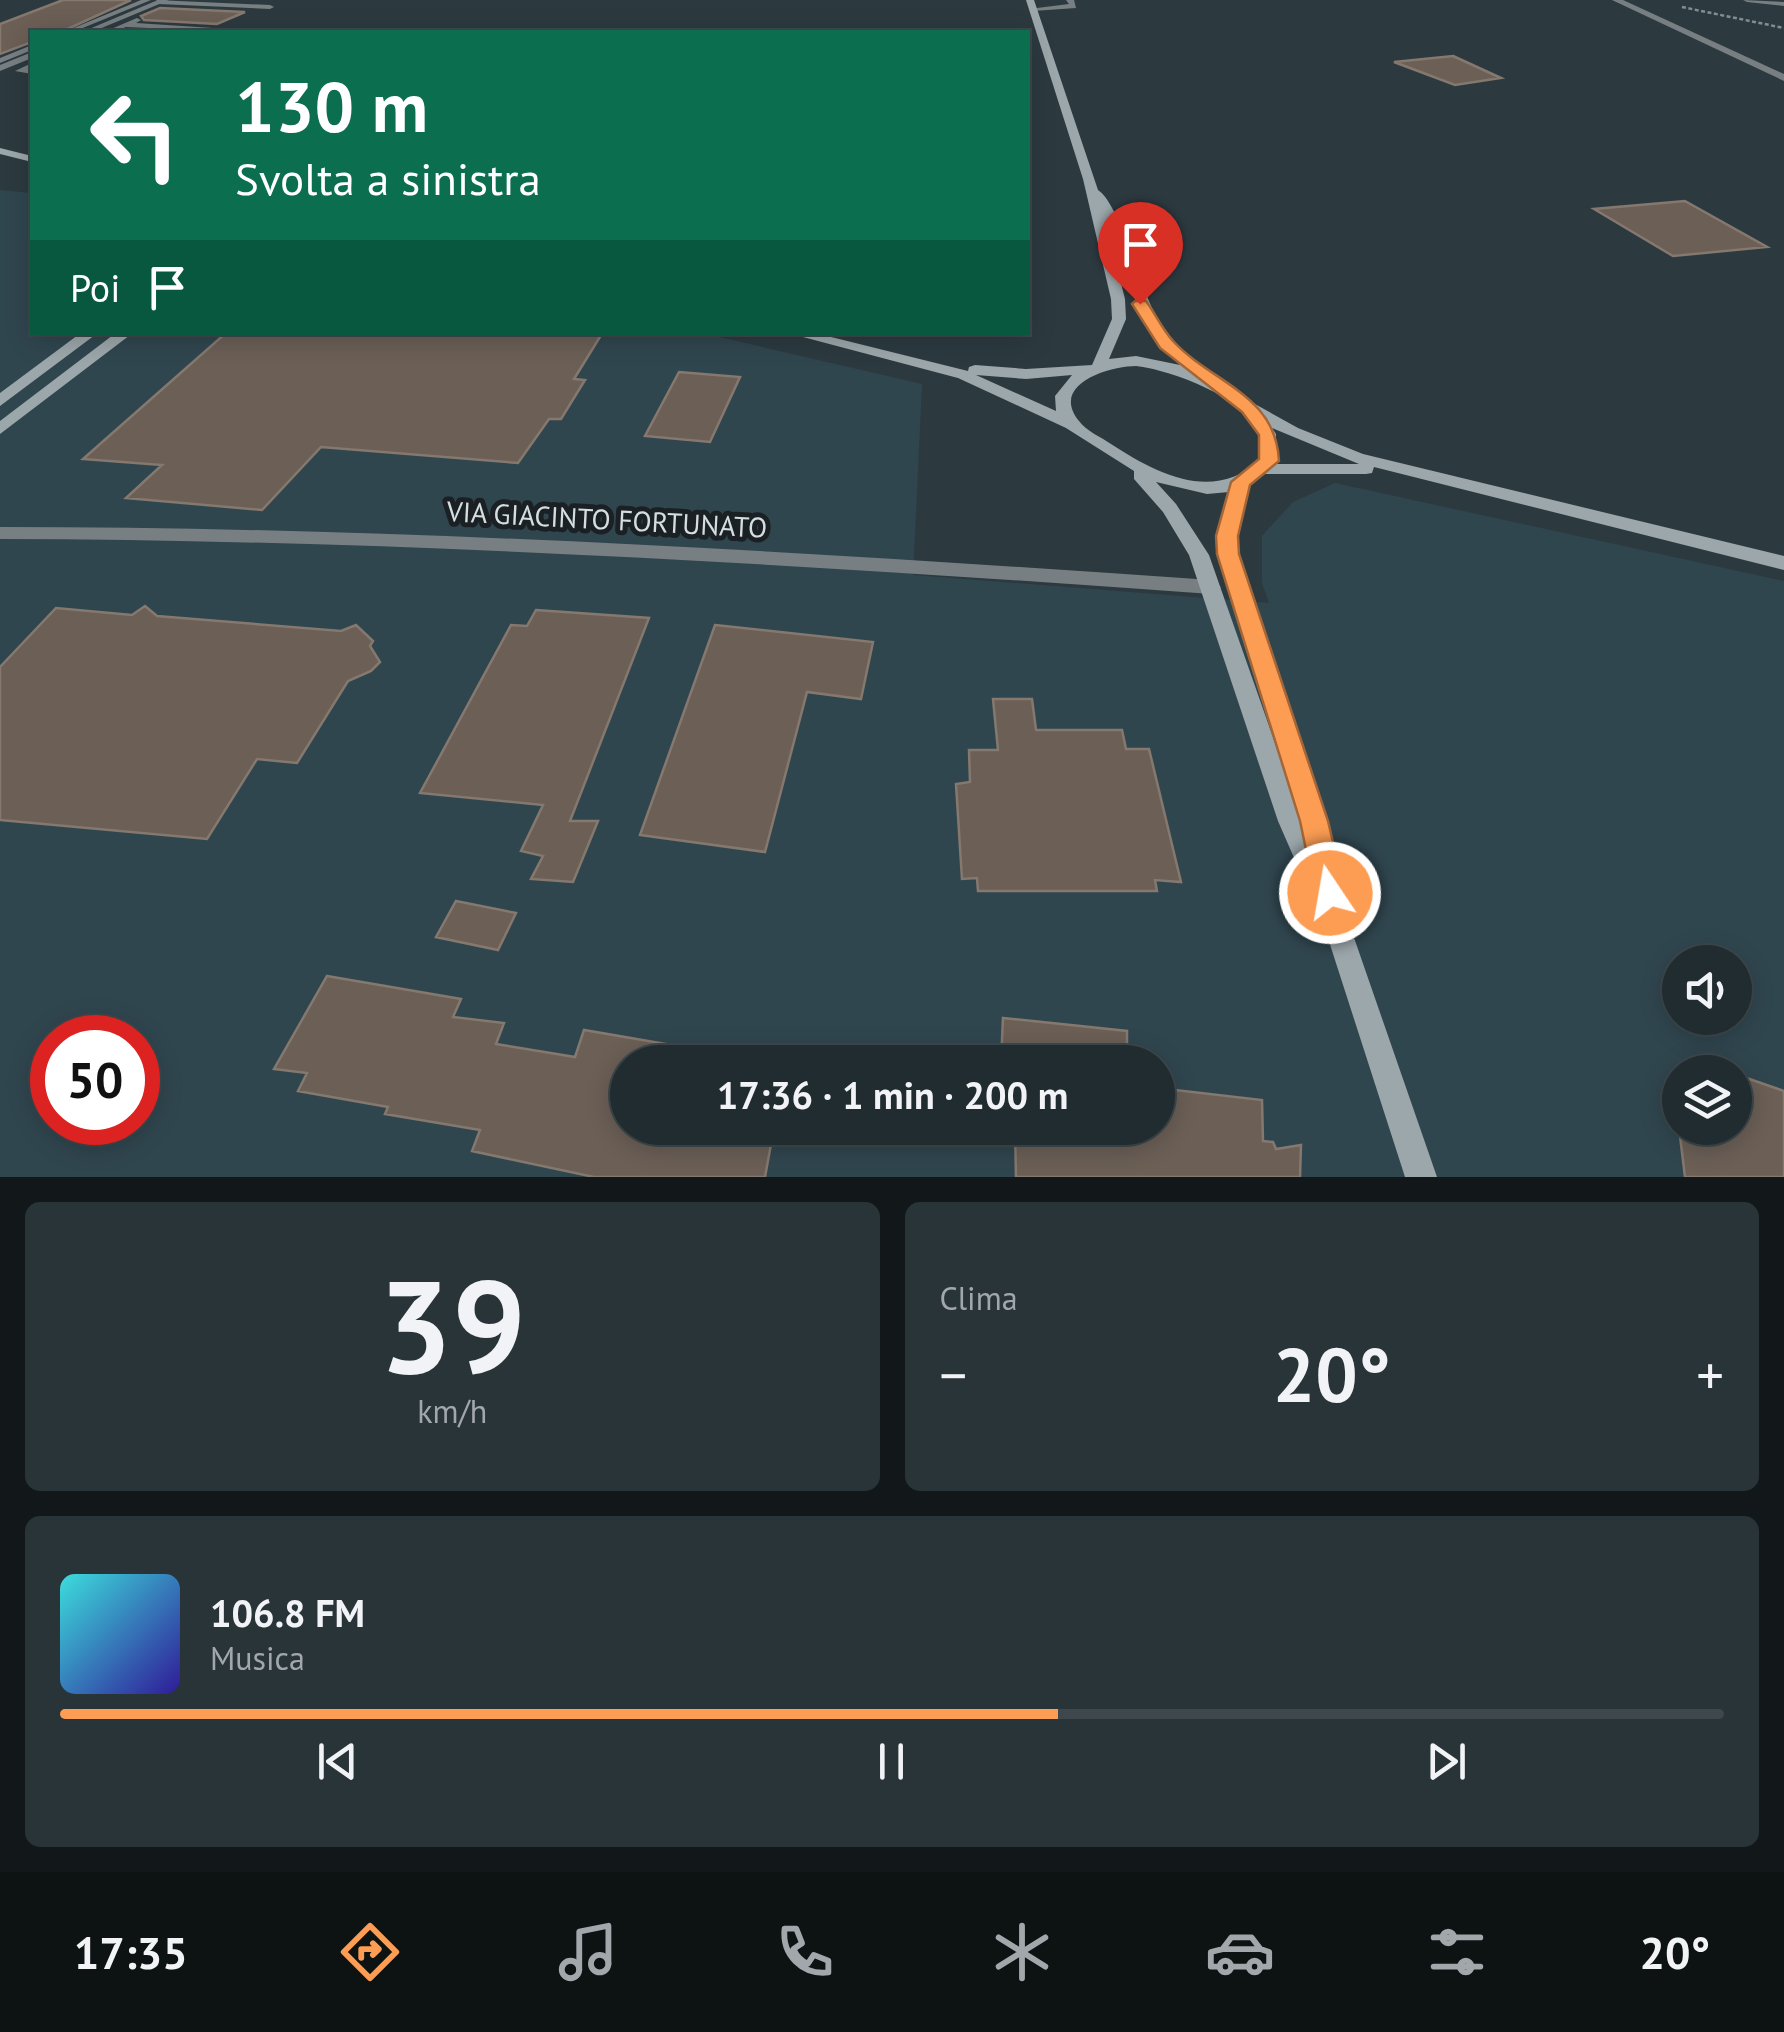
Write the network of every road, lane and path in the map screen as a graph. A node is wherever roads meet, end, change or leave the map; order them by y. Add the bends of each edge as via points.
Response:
1 (147, 0) edge
2 (279, 0) edge
3 (1070, 0) edge
4 (1616, 0) edge
5 (1747, 0) edge
6 (162, 1) edge
7 (180, 2) edge
8 (1670, 3) dead end
9 (1032, 4) edge
10 (1784, 4) edge
11 (270, 7) junction
12 (126, 24) junction
13 (1784, 28) edge
14 (73, 30) edge
15 (91, 30) edge
16 (112, 30) edge
17 (222, 30) edge
18 (239, 30) edge
19 (30, 48) edge
20 (30, 56) edge
21 (0, 60) edge
22 (0, 68) edge
23 (1784, 78) edge
24 (0, 151) edge
25 (30, 158) edge
26 (1089, 179) junction
27 (88, 335) edge
28 (122, 335) edge
29 (804, 335) edge
30 (875, 352) junction
31 (1093, 367) junction
32 (1204, 378) junction
33 (0, 401) edge
34 (1248, 408) junction
35 (1072, 424) junction
36 (0, 429) edge
37 (1132, 467) junction
38 (1263, 470) junction
39 (1241, 482) junction
40 (1480, 491) junction
41 (0, 533) edge
42 (1784, 563) edge
43 (1210, 587) junction
44 (1338, 929) junction
45 (1421, 1177) edge

1 - 14 lane
2 - 11 lane
3 - 9 lane via 1073,6
4 - 23 street
5 - 10 street
6 - 7 lane
6 - 15 street
7 - 11 lane
7 - 12 lane
8 - 13 path
9 - 26 main road
11 - 18 lane
12 - 16 lane
12 - 17 lane
19 - 21 lane
20 - 22 street
24 - 25 main road
26 - 31 main road via 1120,310
26 - 32 main road via 1116,226 1145,315
27 - 33 main road
28 - 36 main road
29 - 30 main road
30 - 31 main road via 994,373
30 - 35 main road via 974,378
31 - 32 main road via 1140,361
31 - 35 main road via 1066,391
32 - 34 main road
34 - 38 main road via 1268,434 1271,452
34 - 40 main road via 1332,450
35 - 37 main road
37 - 39 main road via 1194,486
37 - 43 main road via 1182,524
38 - 39 main road
38 - 40 main road via 1358,468
39 - 44 main road via 1227,536 1231,570 1314,821
40 - 42 main road
41 - 43 street, VIA GIACINTO FORTUNATO via 426,538 805,556
43 - 44 main road via 1290,821
44 - 45 main road

